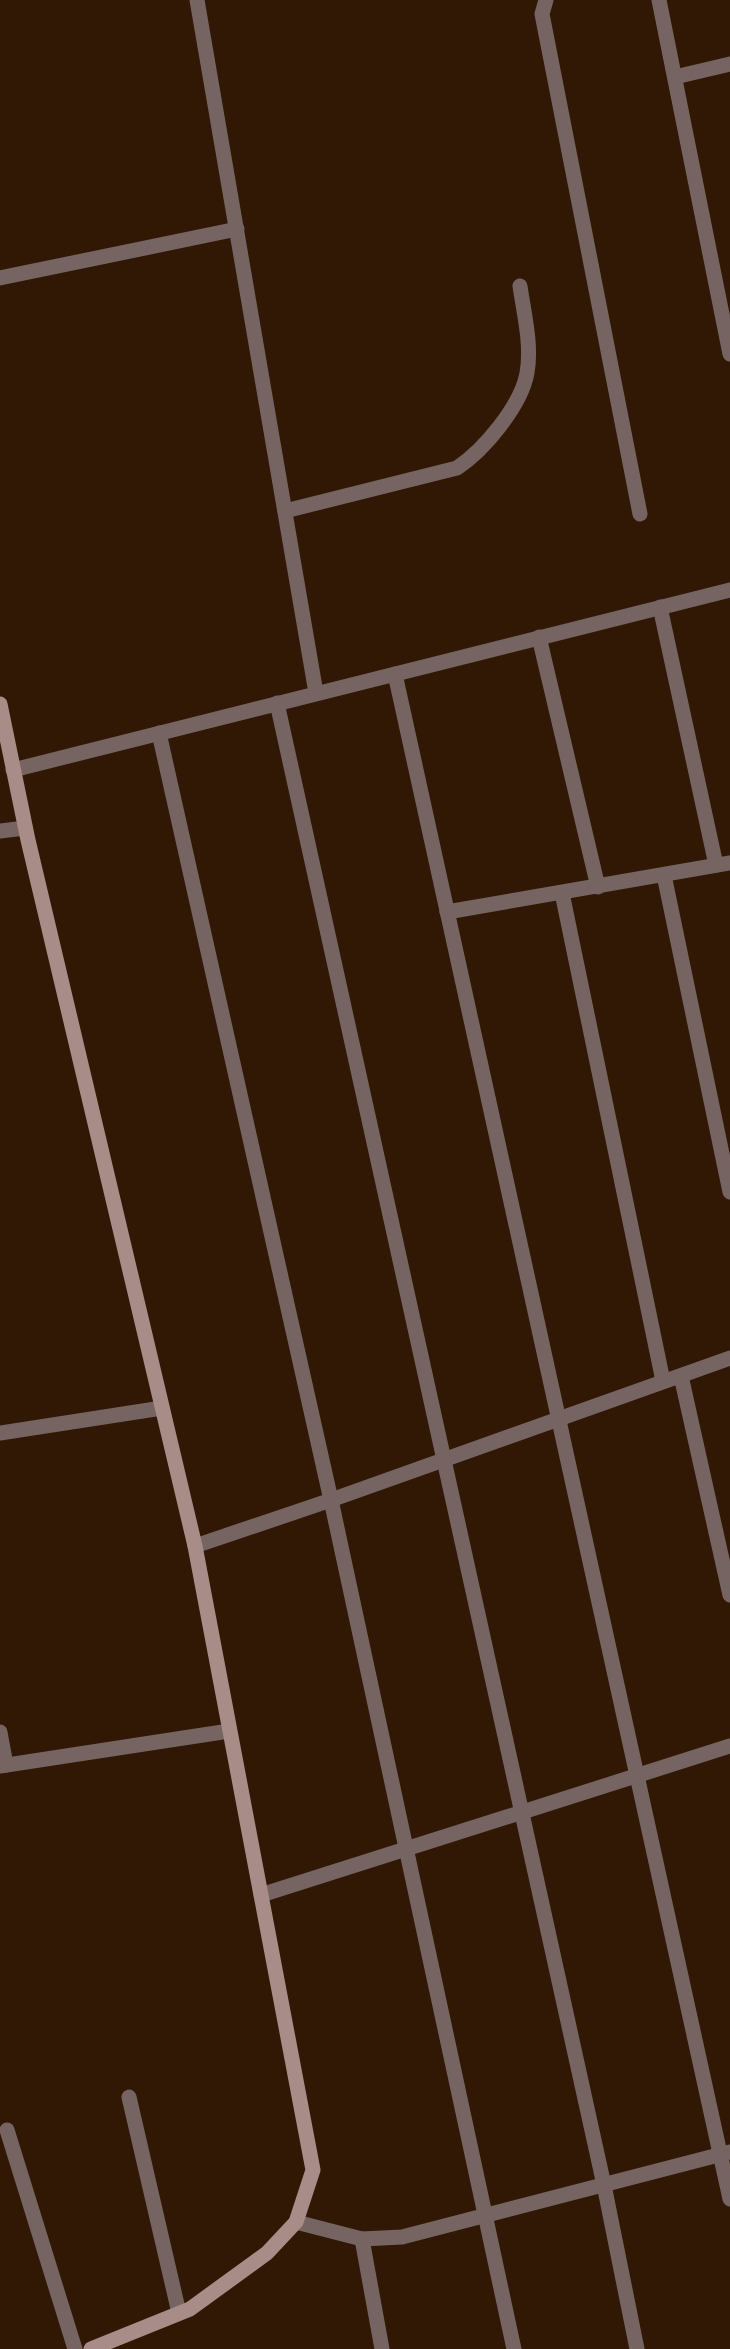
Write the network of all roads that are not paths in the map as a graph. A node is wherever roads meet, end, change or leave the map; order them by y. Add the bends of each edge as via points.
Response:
1 (197, 0) edge
2 (546, 0) edge
3 (659, 0) edge
4 (730, 64) edge
5 (675, 78) junction
6 (237, 229) junction
7 (0, 278) edge
8 (520, 286) dead end
9 (730, 354) edge
10 (285, 511) junction
11 (640, 514) dead end
12 (730, 590) edge
13 (660, 607) junction
14 (539, 637) junction
15 (395, 674) junction
16 (316, 693) junction
17 (277, 703) junction
18 (0, 704) edge
19 (159, 733) junction
20 (13, 770) junction
21 (25, 828) junction
22 (0, 831) edge
23 (723, 864) edge
24 (664, 875) junction
25 (598, 887) junction
26 (562, 894) junction
27 (447, 912) junction
28 (730, 1192) edge
29 (730, 1358) edge
30 (681, 1376) junction
31 (663, 1382) junction
32 (162, 1408) junction
33 (558, 1419) junction
34 (0, 1433) edge
35 (442, 1459) junction
36 (331, 1500) junction
37 (195, 1546) junction
38 (730, 1595) edge
39 (229, 1731) junction
40 (0, 1732) edge
41 (730, 1746) edge
42 (3, 1766) edge
43 (637, 1775) junction
44 (521, 1814) junction
45 (407, 1850) junction
46 (261, 1895) junction
47 (129, 2097) dead end
48 (7, 2130) dead end
49 (725, 2153) edge
50 (604, 2185) junction
51 (730, 2199) edge
52 (486, 2216) junction
53 (296, 2222) junction
54 (362, 2239) junction
55 (178, 2313) junction
56 (75, 2349) edge
57 (91, 2349) edge
58 (382, 2349) edge
59 (514, 2349) edge
60 (637, 2349) edge

1 - 6 street
2 - 11 street via 542,14
3 - 5 street
4 - 5 street
5 - 9 street
6 - 7 street
6 - 10 street
8 - 10 street via 527,374 521,393 474,457 456,468
10 - 16 street
12 - 13 street
13 - 14 street
13 - 23 street
14 - 15 street
14 - 25 street
15 - 16 street
15 - 27 street
16 - 17 street
17 - 19 street
17 - 35 street
18 - 20 street
19 - 20 street
19 - 36 street
20 - 21 street
21 - 22 street
21 - 32 street
23 - 24 street
24 - 25 street
24 - 28 street
25 - 26 street
26 - 27 street
26 - 31 street
27 - 33 street
29 - 30 street
30 - 31 street
30 - 38 street
31 - 33 street
32 - 34 street
32 - 37 street
33 - 35 street
33 - 43 street
35 - 36 street
35 - 44 street
36 - 37 street
36 - 45 street
37 - 39 street
39 - 42 street
39 - 46 street
40 - 42 street
41 - 43 street
43 - 44 street
43 - 49 street
44 - 45 street
44 - 50 street
45 - 46 street
45 - 52 street
46 - 53 street via 313,2170
47 - 55 street
48 - 56 street
49 - 50 street
49 - 51 street
50 - 52 street
50 - 60 street
52 - 54 street via 402,2237
52 - 59 street
53 - 54 street
53 - 55 street via 267,2253
54 - 58 street
55 - 57 street

